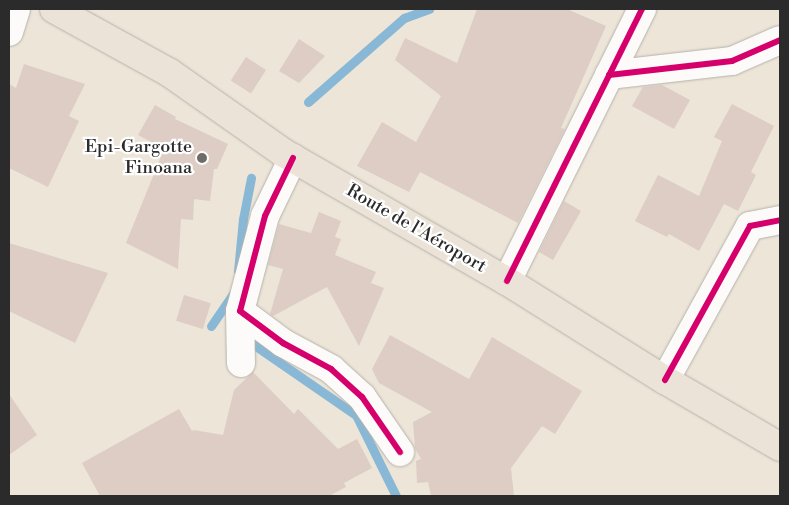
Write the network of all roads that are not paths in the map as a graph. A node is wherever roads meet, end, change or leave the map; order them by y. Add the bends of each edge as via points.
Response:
1 (16, 9) edge
2 (54, 9) edge
3 (642, 9) edge
4 (9, 32) edge
5 (780, 40) edge
6 (609, 75) junction
7 (293, 158) junction
8 (780, 220) edge
9 (507, 281) junction
10 (240, 311) junction
11 (242, 363) dead end
12 (665, 380) junction
13 (780, 447) edge
14 (400, 452) dead end

1 - 4 street
2 - 7 main road, Route de l'Aéroport via 170,73
3 - 6 street
5 - 6 street via 732,61
6 - 9 street
7 - 9 main road, Route de l'Aéroport
7 - 10 street via 265,216
8 - 12 street via 750,226
9 - 12 main road, Route de l'Aéroport
10 - 11 street
10 - 14 street via 283,343 331,370 362,397
12 - 13 main road, Route de l'Aéroport

